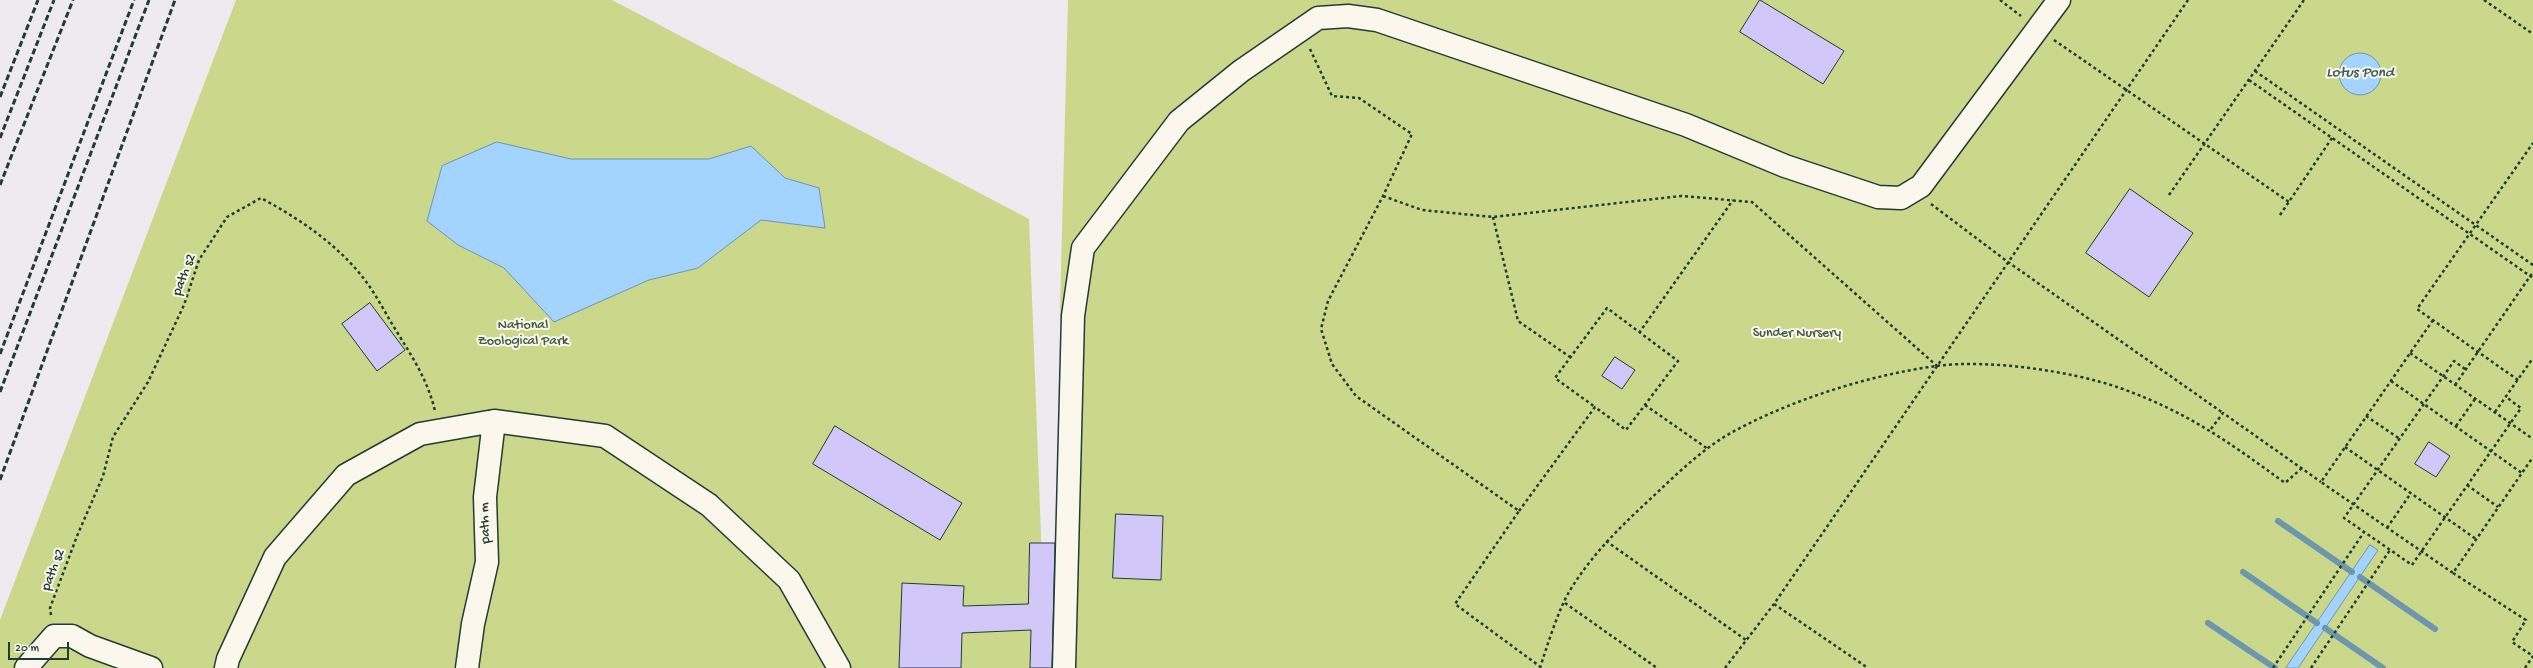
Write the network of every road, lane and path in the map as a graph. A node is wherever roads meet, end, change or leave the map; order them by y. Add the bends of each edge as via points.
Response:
1 (2000, 0) edge
2 (2060, 0) edge
3 (2188, 0) edge
4 (2304, 0) edge
5 (2484, 0) edge
6 (2038, 29) junction
7 (1301, 30) junction
8 (2533, 34) edge
9 (2255, 71) junction
10 (2249, 80) junction
11 (2125, 89) junction
12 (2332, 138) junction
13 (2533, 143) edge
14 (2204, 144) junction
15 (1913, 191) junction
16 (2169, 195) dead end
17 (1383, 196) junction
18 (1733, 200) junction
19 (2289, 202) junction
20 (2280, 215) dead end
21 (1493, 217) junction
22 (2476, 225) junction
23 (2470, 234) junction
24 (2008, 262) junction
25 (2533, 265) edge
26 (2533, 272) edge
27 (2532, 277) edge
28 (2433, 320) junction
29 (1639, 333) junction
30 (2478, 352) junction
31 (2410, 353) junction
32 (1570, 357) junction
33 (2533, 358) edge
34 (1937, 366) junction
35 (2465, 369) junction
36 (2443, 376) junction
37 (2518, 380) junction
38 (2390, 381) junction
39 (2455, 384) junction
40 (2506, 397) junction
41 (2475, 399) junction
42 (2424, 404) junction
43 (1645, 405) junction
44 (1595, 408) junction
45 (2495, 412) junction
46 (2223, 413) junction
47 (2366, 416) junction
48 (494, 421) junction
49 (2511, 423) junction
50 (2456, 426) junction
51 (2211, 430) junction
52 (440, 431) junction
53 (2400, 439) junction
54 (2533, 439) edge
55 (2344, 447) junction
56 (1708, 450) junction
57 (2491, 451) junction
58 (2533, 457) edge
59 (2302, 468) junction
60 (2378, 470) junction
61 (2522, 472) junction
62 (2321, 482) junction
63 (2467, 485) junction
64 (2411, 493) junction
65 (2354, 504) junction
66 (2498, 507) junction
67 (1519, 511) junction
68 (2445, 517) junction
69 (2387, 528) junction
70 (2364, 532) junction
71 (2476, 539) junction
72 (1606, 541) junction
73 (2390, 550) junction
74 (2421, 552) junction
75 (2452, 573) junction
76 (1565, 603) junction
77 (1774, 604) junction
78 (54, 636) junction
79 (1746, 640) junction
80 (2533, 656) edge
81 (26, 668) edge
82 (151, 668) edge
83 (226, 668) edge
84 (467, 668) edge
85 (839, 668) edge
86 (1064, 668) edge
87 (1541, 668) edge
88 (1657, 668) edge
89 (1725, 668) edge
90 (1868, 668) edge
91 (2273, 668) edge
92 (2311, 668) edge
93 (2525, 668) edge

1 - 6 path
2 - 6 street
3 - 11 path
4 - 9 path
5 - 8 path
6 - 11 path
6 - 15 street via 1921,186
7 - 15 street via 1318,18 1348,16 1377,20 1686,125 1785,166 1878,197 1901,198
7 - 17 path via 1332,96 1359,98 1412,134
7 - 86 street via 1241,70 1179,122 1083,248 1073,316
9 - 10 path
9 - 22 path
10 - 12 path
10 - 14 path
11 - 14 path
11 - 24 path
12 - 19 path
12 - 23 path
13 - 22 path
14 - 16 path
14 - 19 path
15 - 24 path
17 - 21 path via 1422,210
17 - 67 path via 1328,301 1320,329 1332,364 1356,396
18 - 21 path via 1680,196
18 - 29 path
18 - 34 path via 1752,202
19 - 20 path
21 - 32 path via 1518,321
22 - 23 path
22 - 25 path
23 - 27 path
23 - 28 path via 2417,310
24 - 34 path
24 - 46 path
26 - 27 path
27 - 30 path
28 - 30 path
28 - 31 path
29 - 32 path via 1607,308
29 - 43 path via 1678,361
30 - 35 path
30 - 37 path
31 - 36 path
31 - 38 path
32 - 44 path via 1555,378
33 - 37 path
34 - 51 path via 1979,364 2055,373 2118,388 2174,409
34 - 56 path via 1840,387 1741,427
34 - 77 path
35 - 36 path via 2454,361
35 - 39 path
36 - 39 path
36 - 42 path
37 - 40 path
38 - 42 path
38 - 47 path
39 - 41 path
40 - 45 path
40 - 49 path via 2521,408
41 - 45 path
41 - 50 path
42 - 50 path
42 - 53 path
43 - 44 path via 1626,430
43 - 56 path
44 - 67 path
45 - 49 path
46 - 51 path
46 - 59 path
47 - 53 path
47 - 55 path
48 - 52 street
48 - 84 street, path m via 485,497 487,562
48 - 85 street via 605,436 709,505 789,580
49 - 54 path
49 - 57 path
50 - 57 path
51 - 59 path via 2284,484
52 - 78 path, path s2 via 429,388 362,275 312,229 261,198 226,217 199,260 184,305 148,382 113,438 103,476 50,608
52 - 83 street via 420,434 346,475 275,557
53 - 60 path
55 - 60 path
55 - 62 path
56 - 72 path via 1692,460
57 - 61 path
57 - 63 path
58 - 61 path
59 - 62 path
60 - 64 path
60 - 65 path
61 - 66 path
62 - 65 path
63 - 66 path
63 - 68 path
64 - 68 path
64 - 69 path
65 - 69 path
65 - 70 path via 2344,518
66 - 71 path
67 - 87 path via 1455,604
68 - 71 path
68 - 74 path
69 - 74 path
70 - 73 path
70 - 91 path
71 - 75 path
72 - 76 path via 1568,593
72 - 79 path
73 - 74 path via 2412,565
73 - 92 path
74 - 75 path
75 - 80 path via 2526,620 2512,642
76 - 87 path
76 - 88 path
77 - 79 path
77 - 90 path
78 - 81 street
78 - 82 street via 72,636 90,646
79 - 89 path
80 - 93 path

